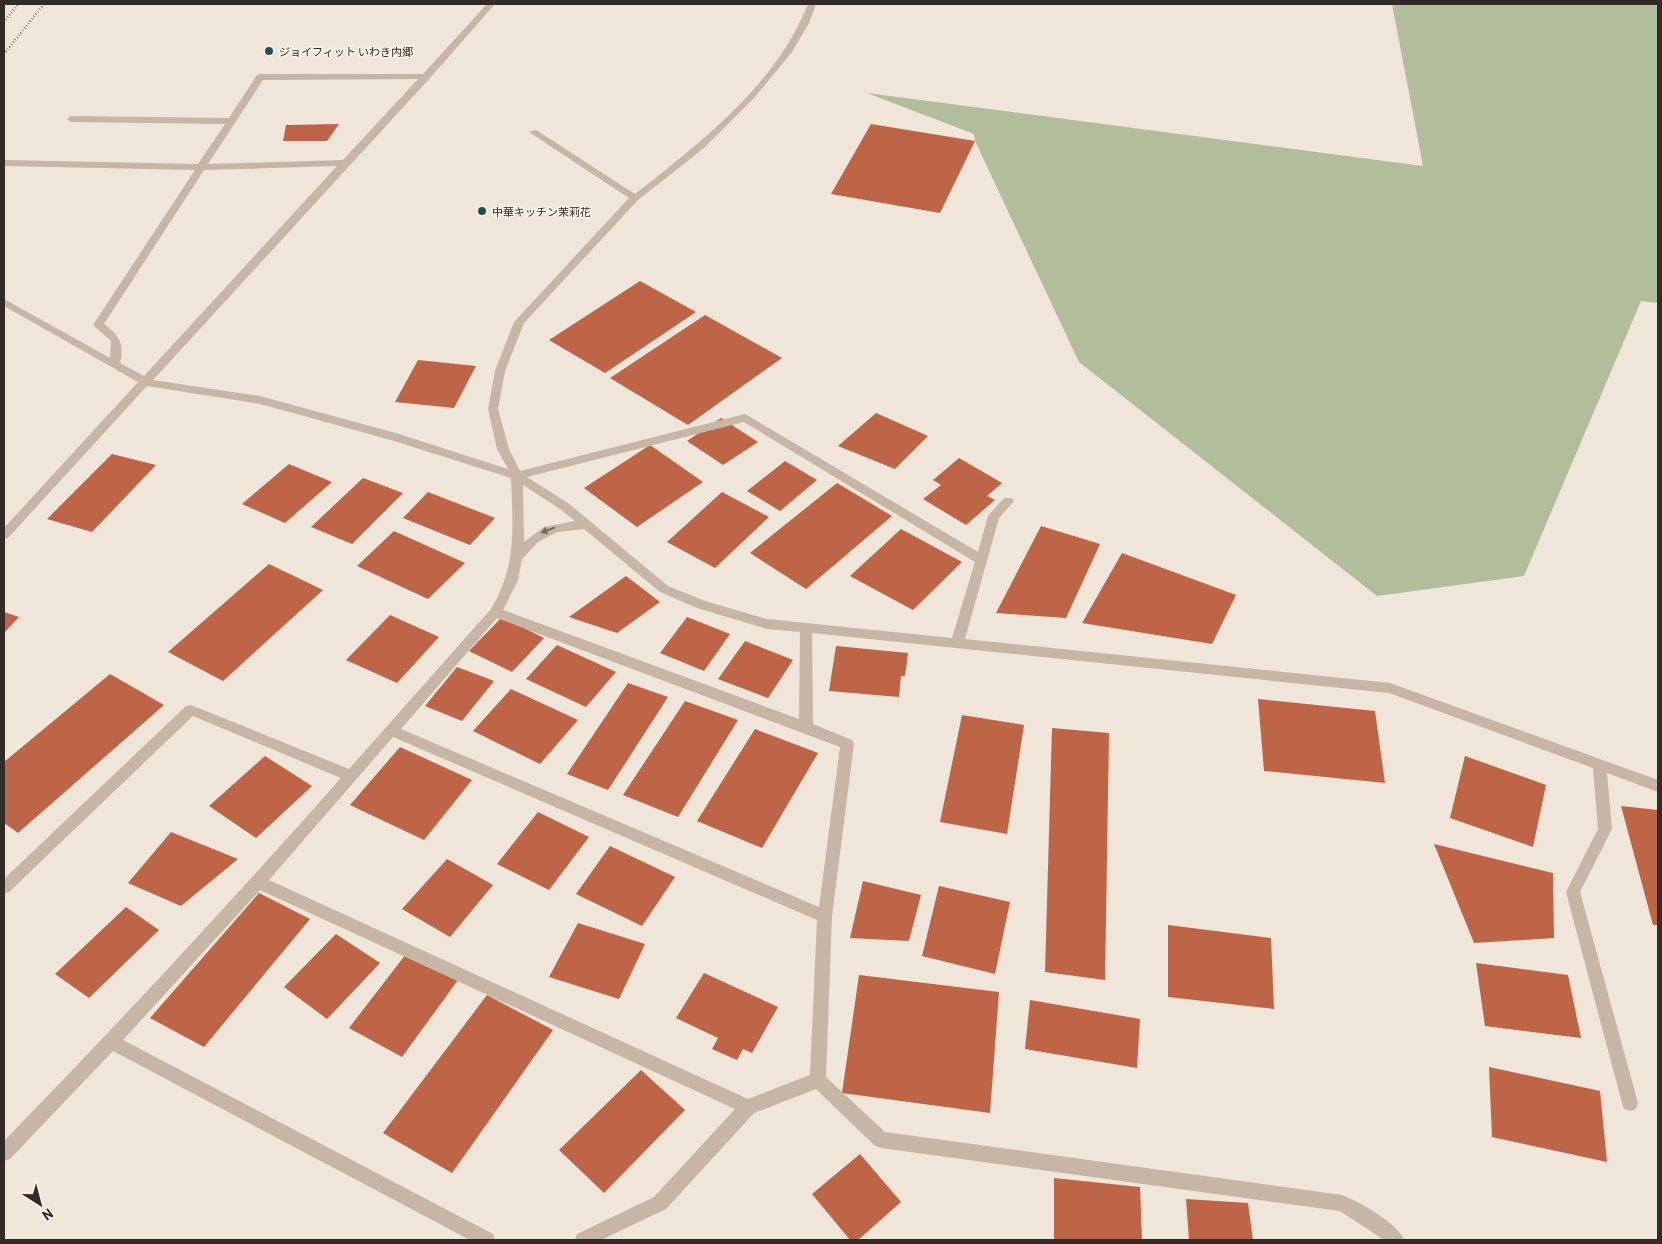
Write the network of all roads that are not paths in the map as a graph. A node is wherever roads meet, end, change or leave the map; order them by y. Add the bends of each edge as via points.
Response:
1 (490, 4) edge
2 (812, 4) edge
3 (427, 76) junction
4 (71, 119) dead end
5 (230, 120) junction
6 (533, 132) dead end
7 (4, 163) edge
8 (345, 163) junction
9 (200, 167) junction
10 (635, 198) junction
11 (4, 302) edge
12 (114, 364) junction
13 (146, 382) junction
14 (517, 476) junction
15 (1008, 501) dead end
16 (586, 525) junction
17 (4, 535) edge
18 (519, 556) junction
19 (981, 560) junction
20 (495, 612) junction
21 (806, 628) junction
22 (957, 644) junction
23 (806, 727) junction
24 (390, 730) junction
25 (1599, 763) junction
26 (350, 776) junction
27 (1658, 786) edge
28 (258, 882) junction
29 (4, 888) edge
30 (825, 916) junction
31 (112, 1042) junction
32 (818, 1080) junction
33 (1630, 1103) dead end
34 (748, 1107) junction
35 (4, 1153) edge
36 (487, 1240) edge
37 (583, 1240) edge
38 (1396, 1240) edge

1 - 3 street
2 - 10 street via 788,52 752,95 701,146
3 - 5 street via 260,76
3 - 8 street
4 - 5 street
5 - 9 street
6 - 10 street
7 - 9 street
8 - 9 street
8 - 13 street
9 - 12 street via 98,325 114,336 119,348
10 - 14 street via 519,322 500,371 493,409 503,449
11 - 12 street
12 - 13 street
13 - 14 street via 260,400
13 - 17 street
14 - 16 street via 564,506
14 - 18 street
14 - 19 street via 745,418
15 - 19 street via 994,516
16 -> 18 street via 545,530 532,538
16 - 21 street via 664,589 701,605 767,624
18 - 20 street via 507,596
19 - 22 street
20 - 23 street
20 - 24 street
21 - 22 street
21 - 23 street
22 - 25 street via 1390,688
23 - 30 street via 847,744
24 - 26 street
24 - 30 street
25 - 27 street
25 - 33 street via 1605,829 1573,892
26 - 28 street
26 - 29 street via 191,710
28 - 31 street
28 - 34 street
30 - 32 street
31 - 35 street
31 - 36 street
32 - 34 street
32 - 38 street via 882,1140 1342,1203 1385,1228
34 - 37 street via 660,1203

